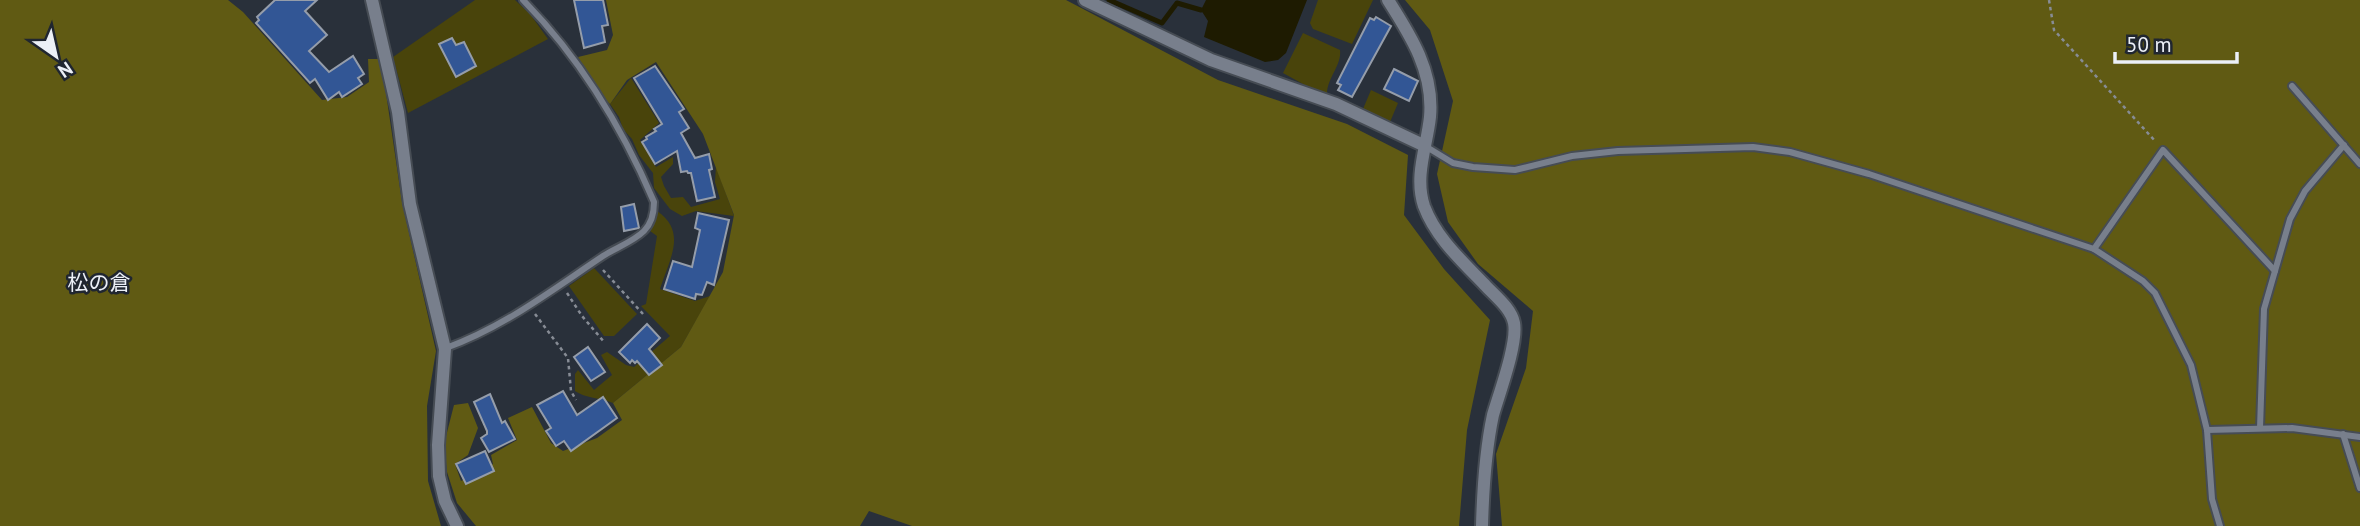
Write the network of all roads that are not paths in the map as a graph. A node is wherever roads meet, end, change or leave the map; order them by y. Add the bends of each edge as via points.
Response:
1 (372, 0) edge
2 (523, 0) edge
3 (1085, 0) edge
4 (1388, 0) edge
5 (2292, 86) dead end
6 (1423, 145) junction
7 (2344, 145) junction
8 (2360, 164) edge
9 (2094, 249) junction
10 (2274, 271) junction
11 (445, 349) junction
12 (2260, 428) junction
13 (2207, 430) junction
14 (2343, 434) junction
15 (2360, 437) edge
16 (2360, 488) edge
17 (457, 526) edge
18 (1482, 526) edge
19 (2220, 526) edge

1 - 11 street via 398,112 410,204
2 - 11 lane via 559,39 617,123 654,202 653,214 642,233 529,306
3 - 6 street via 1211,60 1336,104
4 - 6 street via 1414,40 1429,81 1430,117
5 - 7 lane
6 - 9 lane via 1453,163 1515,170 1618,151 1753,147 1790,152
6 - 18 street via 1420,183 1435,227 1514,321 1483,482
7 - 8 lane
7 - 10 lane via 2305,191 2290,219
9 - 10 lane via 2163,150
9 - 13 lane via 2155,293 2191,365
10 - 12 lane via 2264,309
11 - 17 street via 439,475
12 - 13 lane
12 - 14 lane
13 - 19 lane
14 - 15 lane
14 - 16 lane

